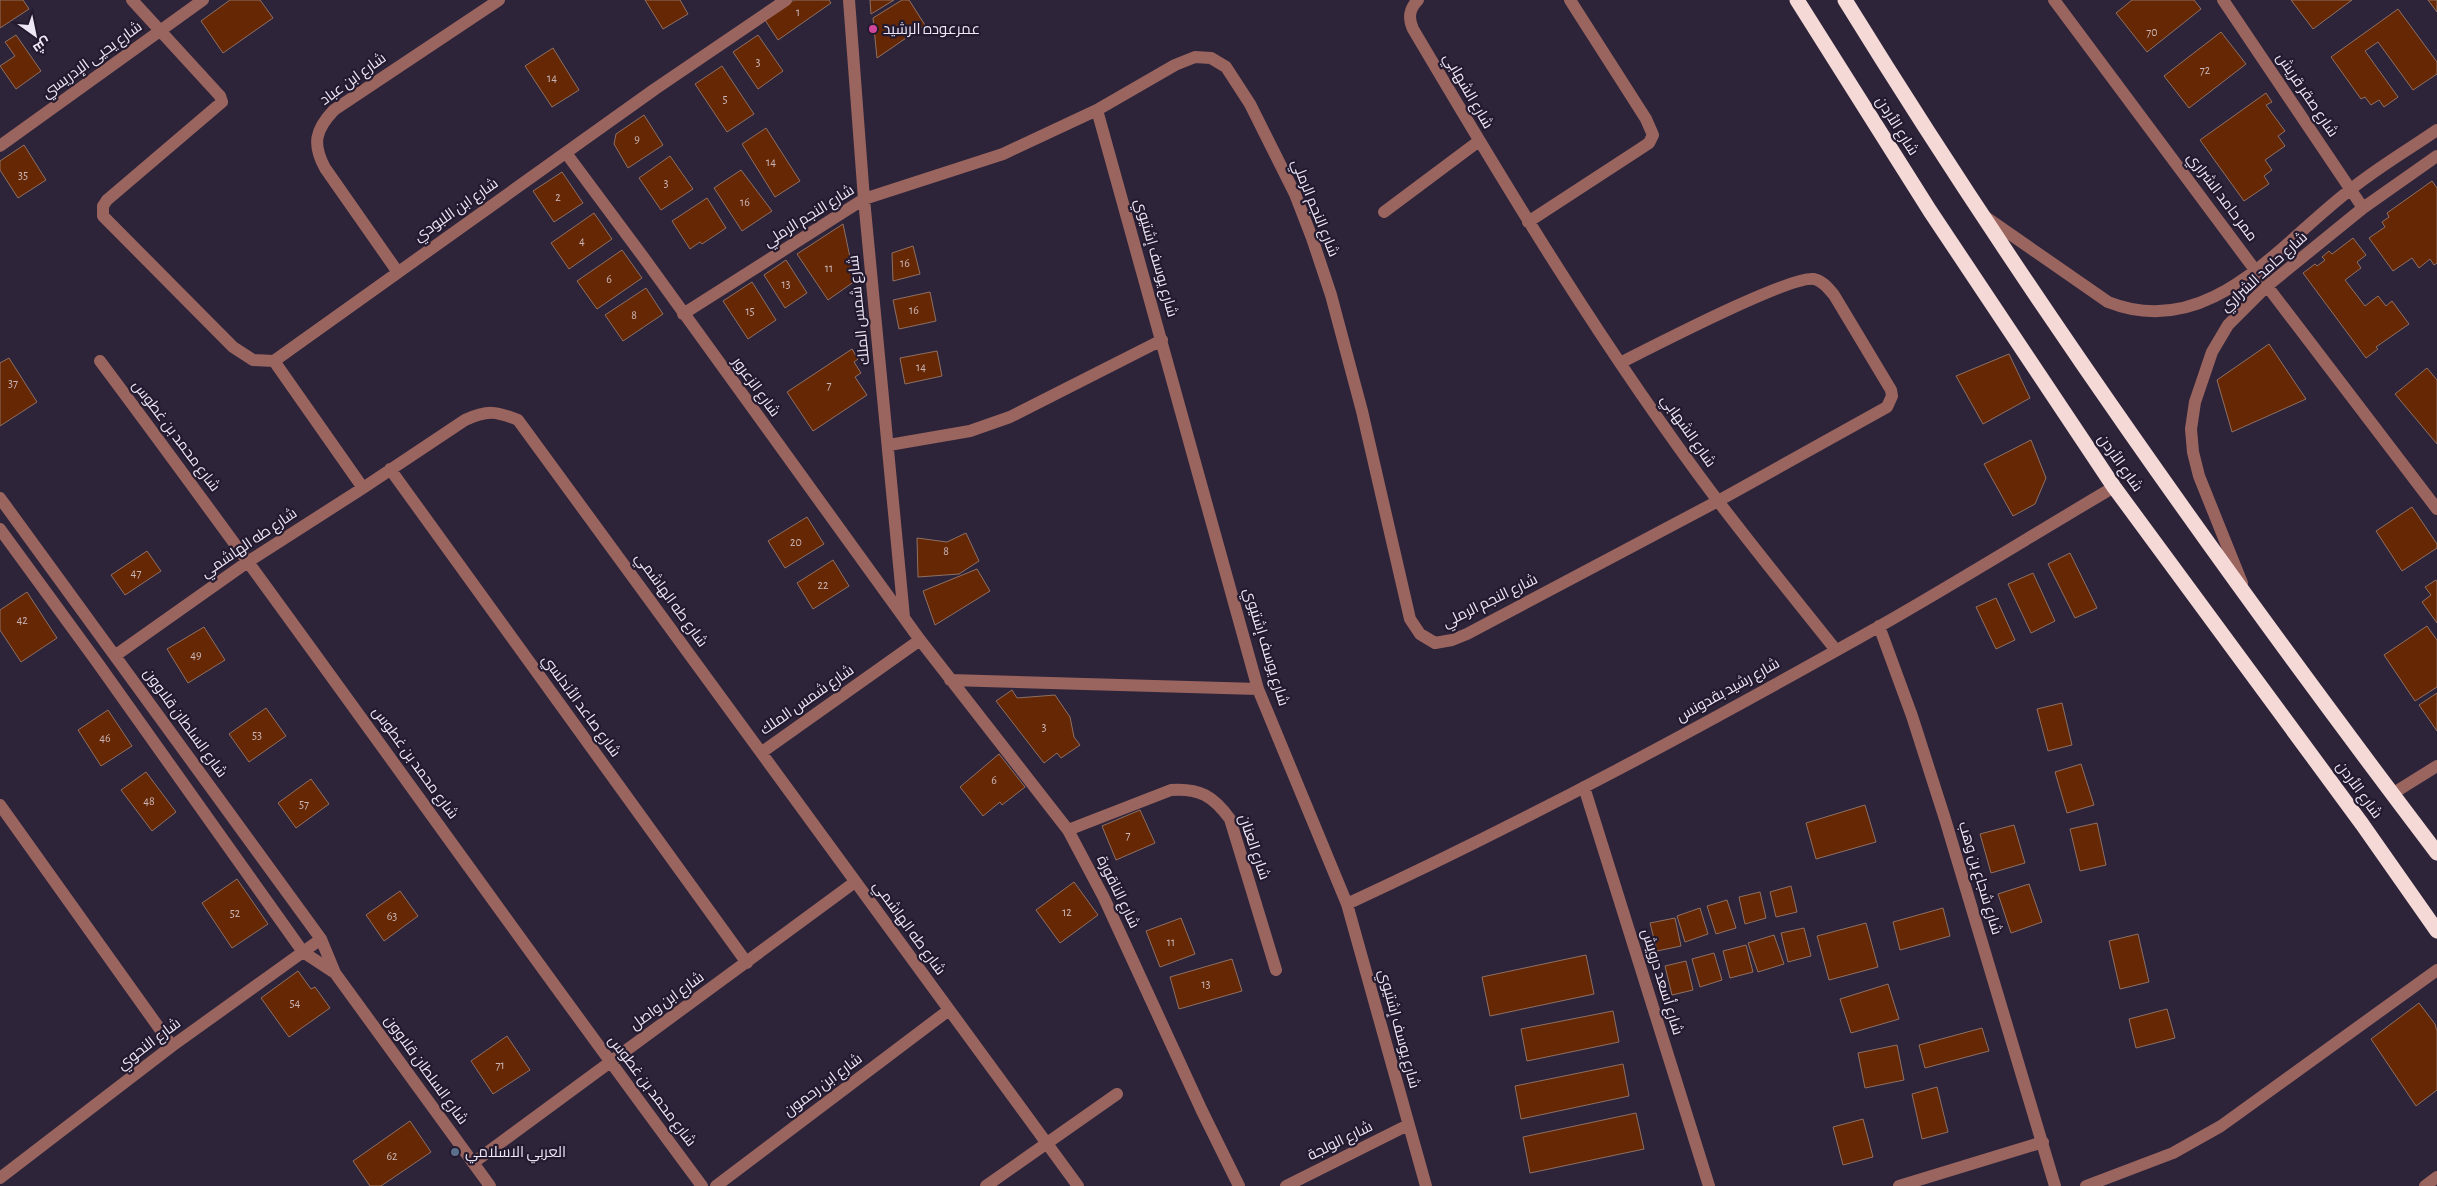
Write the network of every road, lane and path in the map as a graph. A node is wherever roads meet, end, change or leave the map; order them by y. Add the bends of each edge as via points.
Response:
1 (132, 0) edge
2 (203, 0) edge
3 (499, 0) edge
4 (786, 0) edge
5 (849, 0) edge
6 (1418, 0) edge
7 (1570, 0) edge
8 (1797, 0) edge
9 (1846, 0) edge
10 (2054, 0) edge
11 (2223, 0) edge
12 (160, 31) junction
13 (1097, 110) junction
14 (2437, 130) edge
15 (2, 140) edge
16 (1479, 140) junction
17 (566, 153) junction
18 (2437, 156) edge
19 (2350, 189) junction
20 (864, 199) junction
21 (2363, 208) junction
22 (1384, 212) dead end
23 (1981, 214) junction
24 (1528, 222) junction
25 (2255, 270) junction
26 (398, 271) junction
27 (2267, 286) junction
28 (683, 314) junction
29 (1162, 340) junction
30 (100, 361) dead end
31 (274, 361) junction
32 (1620, 363) junction
33 (889, 445) junction
34 (390, 469) junction
35 (2114, 487) junction
36 (363, 488) junction
37 (0, 498) edge
38 (1718, 501) junction
39 (2437, 509) edge
40 (0, 529) edge
41 (249, 561) junction
42 (2249, 602) junction
43 (904, 617) junction
44 (1879, 626) junction
45 (920, 640) junction
46 (1836, 649) junction
47 (116, 655) junction
48 (950, 680) junction
49 (1258, 689) junction
50 (762, 752) junction
51 (2437, 766) edge
52 (1584, 787) junction
53 (2392, 794) junction
54 (0, 805) edge
55 (1068, 830) junction
56 (2437, 854) edge
57 (855, 882) junction
58 (1347, 904) junction
59 (2437, 931) edge
60 (321, 939) junction
61 (303, 952) junction
62 (747, 963) junction
63 (1276, 970) dead end
64 (2437, 970) edge
65 (335, 973) junction
66 (949, 1010) junction
67 (172, 1046) junction
68 (610, 1062) junction
69 (1117, 1094) dead end
70 (1408, 1125) junction
71 (2042, 1142) junction
72 (1045, 1143) junction
73 (473, 1163) junction
74 (2437, 1177) edge
75 (0, 1178) edge
76 (490, 1186) edge
77 (702, 1186) edge
78 (716, 1186) edge
79 (986, 1186) edge
80 (1078, 1186) edge
81 (1239, 1186) edge
82 (1286, 1186) edge
83 (1426, 1186) edge
84 (1709, 1186) edge
85 (1899, 1186) edge
86 (2055, 1186) edge
87 (2086, 1186) edge
88 (2425, 1186) edge

1 - 12 street
2 - 12 street, شارع يحيى الإدريسي
3 - 26 street, شارع ابن عباد via 334,110 321,123 317,137 318,154 325,168
4 - 17 street, شارع ابن اللبودي
5 - 20 street, شارع شمس الملك
6 - 16 street, شارع الشهابي via 1409,20
7 - 24 street via 1652,128 1653,135 1640,149
8 - 35 highway, شارع الأردن via 1925,203
9 - 23 highway, شارع الأردن
10 - 25 street, ممر حامد الشراري
11 - 19 street, شارع صقر قريش
12 - 15 street, شارع يحيى الإدريسي
12 - 31 street via 222,102 107,200 103,216 233,347 253,360
13 - 20 street, شارع النجم الرملي via 1003,154
13 - 29 street, شارع يوسف إشتيوي
13 - 38 street, شارع النجم الرملي via 1195,57 1211,58 1226,67 1250,104 1295,194 1331,295 1362,411 1410,619 1420,634 1434,643 1467,634
14 - 19 street, شارع حامد الشراري
16 - 22 street
16 - 24 street, شارع الشهابي
17 - 26 street, شارع ابن اللبودي
17 - 28 street, شارع الزعرور
18 - 21 street, شارع حامد الشراري
19 - 21 street, شارع صقر قريش
19 - 25 street, شارع حامد الشراري
20 - 28 street, شارع النجم الرملي
20 - 33 street, شارع شمس الملك
21 - 27 street, شارع حامد الشراري
23 - 25 street, شارع حامد الشراري via 2108,302 2125,309 2164,312 2205,303
23 - 42 highway, شارع الأردن
24 - 32 street, شارع الشهابي
25 - 27 street, ممر حامد الشراري
26 - 31 street, شارع ابن اللبودي
27 - 39 street, ممر حامد الشراري
27 - 42 street, شارع حامد الشراري via 2228,325 2212,352 2195,402 2191,429 2192,452 2199,476
28 - 43 street, شارع الزعرور
29 - 33 street via 1010,417 970,431
29 - 49 street, شارع يوسف إشتيوي
30 - 41 street, شارع محمد بن غطوس
31 - 36 street
32 - 38 street, شارع الشهابي
32 - 38 street via 1799,280 1814,279 1825,284 1834,295 1891,390 1887,407
33 - 43 street, شارع شمس الملك
34 - 36 street, شارع طه الهاشمي
34 - 50 street, شارع طه الهاشمي via 478,414 497,412 518,420
34 - 62 street, شارع صاعد الأندلسي
35 - 44 street, شارع رشيد بقدونس
35 - 59 highway, شارع الأردن
36 - 41 street, شارع طه الهاشمي
37 - 47 street, شارع السلطان قلاوون
38 - 46 street, شارع الشهابي
40 - 61 street, شارع السلطان قلاوون
41 - 47 street, شارع طه الهاشمي
41 - 68 street, شارع محمد بن غطوس
42 - 53 highway, شارع الأردن
43 - 45 street, شارع الزعرور
44 - 46 street, شارع رشيد بقدونس
44 - 71 street, شارع شجاع بن وهب via 1942,810
45 - 48 street, شارع الناقورة
45 - 50 street, شارع شمس الملك
46 - 52 street, شارع رشيد بقدونس
47 - 60 street, شارع السلطان قلاوون
48 - 49 street
48 - 55 street, شارع الناقورة
49 - 58 street, شارع يوسف إشتيوي
50 - 57 street, شارع طه الهاشمي
51 - 53 street
52 - 58 street, شارع رشيد بقدونس
52 - 84 street, شارع أسعد درويش
53 - 56 highway, شارع الأردن
54 - 67 street
55 - 63 street, شارع العنان via 1171,790 1187,789 1206,795 1230,819
55 - 81 street, شارع الناقورة via 1104,898
57 - 62 street, شارع ابن واصل
57 - 66 street, شارع طه الهاشمي
58 - 70 street, شارع يوسف إشتيوي
60 - 61 street, شارع النحوي
60 - 65 street, شارع السلطان قلاوون
61 - 65 street, شارع السلطان قلاوون
61 - 67 street, شارع النحوي
62 - 68 street, شارع ابن واصل
64 - 87 street via 2221,1126 2173,1153
65 - 73 street, شارع السلطان قلاوون
66 - 72 street, شارع طه الهاشمي
66 - 78 street, شارع ابن رحمون
67 - 75 street, شارع النحوي
68 - 73 street, شارع ابن واصل
68 - 77 street, شارع محمد بن غطوس
69 - 72 street
70 - 82 street, شارع الولجة
70 - 83 street, شارع يوسف إشتيوي
71 - 85 street
71 - 86 street, شارع شجاع بن وهب
72 - 79 street
72 - 80 street, شارع طه الهاشمي
73 - 76 street, شارع السلطان قلاوون
74 - 88 street

